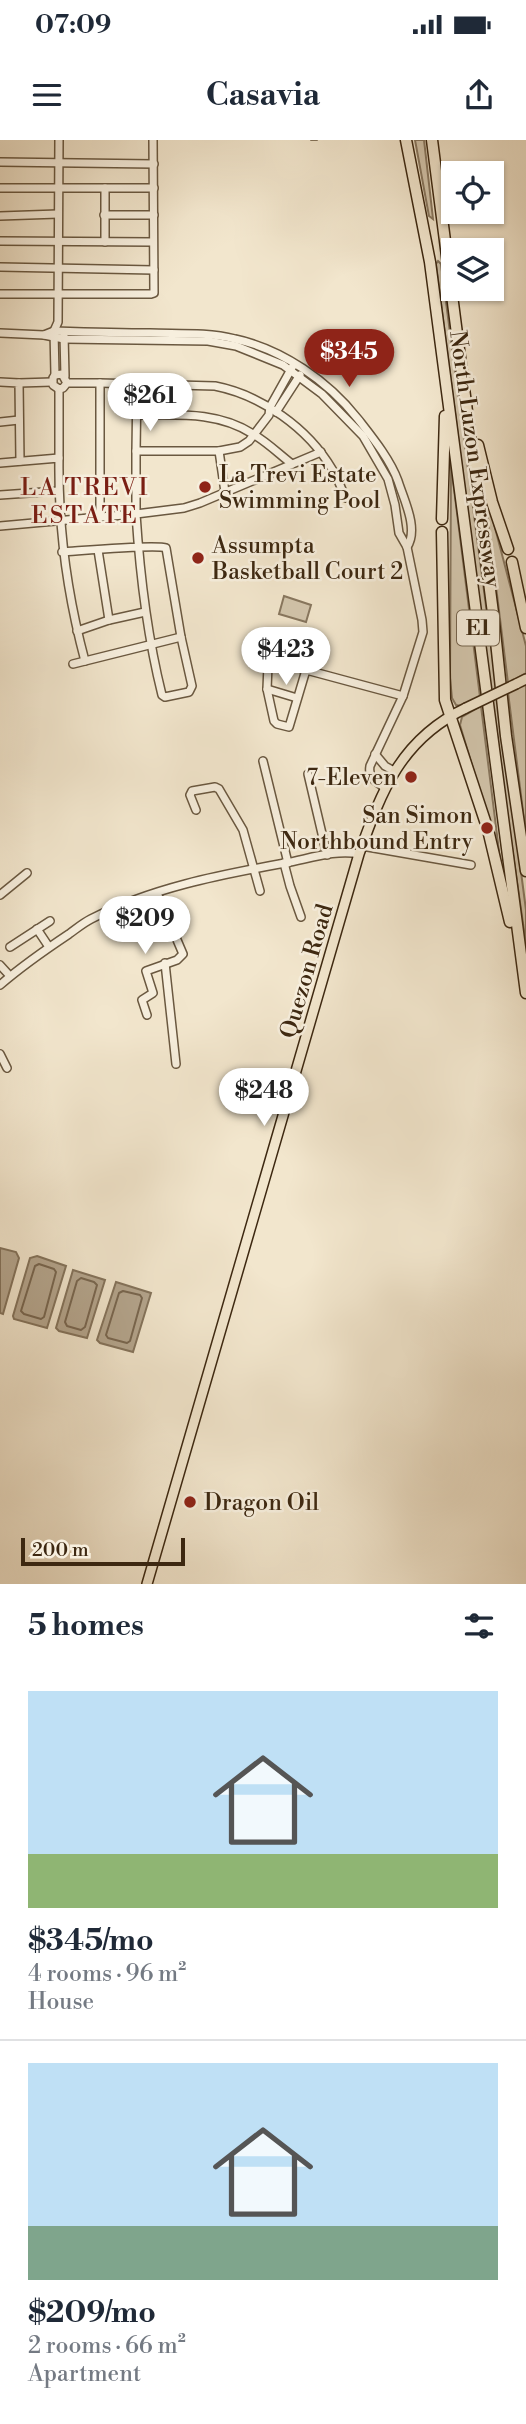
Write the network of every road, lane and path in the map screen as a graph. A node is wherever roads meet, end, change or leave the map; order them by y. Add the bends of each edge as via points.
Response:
1 (59, 140) edge
2 (153, 140) edge
3 (407, 140) edge
4 (432, 140) edge
5 (0, 162) edge
6 (58, 163) junction
7 (154, 164) junction
8 (0, 188) edge
9 (58, 188) junction
10 (105, 188) junction
11 (154, 188) junction
12 (58, 214) junction
13 (104, 215) junction
14 (154, 215) junction
15 (0, 216) edge
16 (0, 241) edge
17 (58, 241) junction
18 (104, 242) junction
19 (153, 242) junction
20 (430, 262) junction
21 (0, 267) edge
22 (59, 268) junction
23 (153, 270) junction
24 (0, 294) edge
25 (58, 295) junction
26 (58, 322) junction
27 (0, 333) edge
28 (54, 335) junction
29 (64, 336) junction
30 (292, 367) junction
31 (301, 373) junction
32 (463, 373) junction
33 (53, 378) junction
34 (66, 379) junction
35 (0, 382) edge
36 (19, 383) junction
37 (100, 383) junction
38 (137, 384) junction
39 (59, 389) junction
40 (272, 411) junction
41 (136, 415) junction
42 (19, 421) junction
43 (0, 422) edge
44 (254, 434) junction
45 (219, 450) junction
46 (136, 451) junction
47 (321, 452) junction
48 (59, 458) junction
49 (20, 461) junction
50 (0, 463) edge
51 (292, 464) junction
52 (58, 491) junction
53 (225, 492) junction
54 (0, 495) edge
55 (346, 498) dead end
56 (405, 502) junction
57 (395, 505) junction
58 (136, 514) junction
59 (100, 517) junction
60 (442, 519) dead end
61 (59, 520) junction
62 (0, 526) edge
63 (411, 529) junction
64 (398, 530) junction
65 (442, 532) dead end
66 (407, 547) junction
67 (138, 548) junction
68 (508, 549) dead end
69 (99, 550) junction
70 (62, 552) junction
71 (512, 562) dead end
72 (145, 612) junction
73 (109, 620) junction
74 (526, 628) edge
75 (77, 631) junction
76 (181, 637) junction
77 (150, 645) junction
78 (85, 661) junction
79 (73, 664) dead end
80 (306, 670) junction
81 (526, 679) edge
82 (267, 689) junction
83 (403, 696) junction
84 (297, 698) junction
85 (450, 716) junction
86 (375, 754) junction
87 (263, 761) dead end
88 (394, 771) junction
89 (308, 774) dead end
90 (384, 788) junction
91 (196, 810) dead end
92 (485, 821) dead end
93 (489, 834) dead end
94 (360, 850) junction
95 (327, 855) junction
96 (286, 863) junction
97 (471, 865) dead end
98 (254, 869) junction
99 (526, 871) edge
100 (27, 873) dead end
101 (260, 891) dead end
102 (157, 893) junction
103 (0, 895) edge
104 (301, 916) dead end
105 (50, 921) dead end
106 (37, 929) junction
107 (10, 947) dead end
108 (49, 947) junction
109 (165, 962) junction
110 (0, 965) edge
111 (522, 968) junction
112 (146, 971) junction
113 (137, 974) dead end
114 (10, 976) junction
115 (0, 985) edge
116 (526, 993) edge
117 (147, 1015) dead end
118 (0, 1054) edge
119 (176, 1064) dead end
120 (7, 1068) dead end
121 (147, 1584) edge

1 - 6 street
2 - 7 street
3 - 20 highway, North Luzon Expressway / E1
4 - 32 highway, North Luzon Expressway / E1
5 - 6 street
6 - 7 street
6 - 9 street
7 - 11 street
8 - 9 street
9 - 10 street
9 - 12 street
10 - 11 street
10 - 13 street
11 - 14 street
12 - 15 street
12 - 17 street
13 - 14 street
13 - 18 street
14 - 19 street
16 - 17 street
17 - 18 street
17 - 22 street
18 - 19 street
19 - 23 street
20 - 60 highway via 445,416
20 - 111 highway, North Luzon Expressway / E1
21 - 22 street
22 - 23 street
22 - 25 street
23 - 25 street via 154,293 150,295
24 - 25 street
25 - 26 street
26 - 28 street
26 - 29 street
27 - 28 street
28 - 29 street
28 - 33 street
29 - 30 street via 207,338
29 - 34 street
30 - 31 street
30 - 40 street
31 - 40 street
31 - 56 street via 329,388 371,435 396,475
31 - 57 street via 363,436 388,479
32 - 68 highway via 479,453
32 - 99 highway, North Luzon Expressway / E1
33 - 34 street
33 - 36 street
33 - 39 street
34 - 37 street
34 - 39 street
35 - 36 street
36 - 42 street
37 - 38 street
37 - 59 street
38 - 40 street via 226,388
38 - 41 street
39 - 48 street
40 - 44 street
40 - 47 street
41 - 44 street via 205,415
41 - 46 street
42 - 43 street
42 - 49 street
44 - 45 street via 240,447
44 - 51 street
45 - 46 street
45 - 53 street
46 - 58 street
47 - 51 street
47 - 55 street
48 - 49 street
48 - 52 street
49 - 50 street
51 - 53 street
52 - 54 street
52 - 61 street
53 - 58 street via 184,508
56 - 57 street
56 - 63 street
57 - 64 street
58 - 59 street
58 - 67 street
59 - 61 street
61 - 62 street
61 - 70 street
63 - 64 street
63 - 66 street
64 - 66 street
65 - 85 highway via 444,684
66 - 83 street via 423,632
67 - 69 street
67 - 72 street
67 - 76 street via 166,548
69 - 70 street
69 - 73 street
70 - 75 street
71 - 74 highway
72 - 73 street
72 - 77 street
73 - 75 street
75 - 78 street
76 - 77 street
76 - 77 street via 192,686 189,692 162,695
77 - 78 street
78 - 79 street
80 - 82 street via 273,661 268,664
80 - 83 street
80 - 84 street
81 - 85 main road, Quezon Road, bridge
82 - 84 street
82 - 84 street via 277,724 289,727
83 - 86 street
85 - 88 main road, Quezon Road via 433,727
85 - 92 highway
86 - 88 street
86 - 90 street via 370,775
87 - 96 street
88 - 90 main road, Quezon Road
89 - 95 street
90 - 94 main road, Quezon Road
91 - 98 street via 192,791 219,789 243,830
93 - 111 highway
94 - 95 street
94 - 97 street
94 - 121 main road, Quezon Road
95 - 96 street
96 - 98 street
96 - 104 street
98 - 101 street
98 - 102 street
100 - 103 street
102 - 108 street via 88,921
102 - 109 street via 183,954
105 - 106 street
106 - 107 street
106 - 108 street
108 - 114 street
109 - 112 street
109 - 119 street
110 - 114 street
111 - 116 highway, North Luzon Expressway / E1
112 - 113 street
112 - 117 street via 153,993 142,1000
114 - 115 street
118 - 120 street

